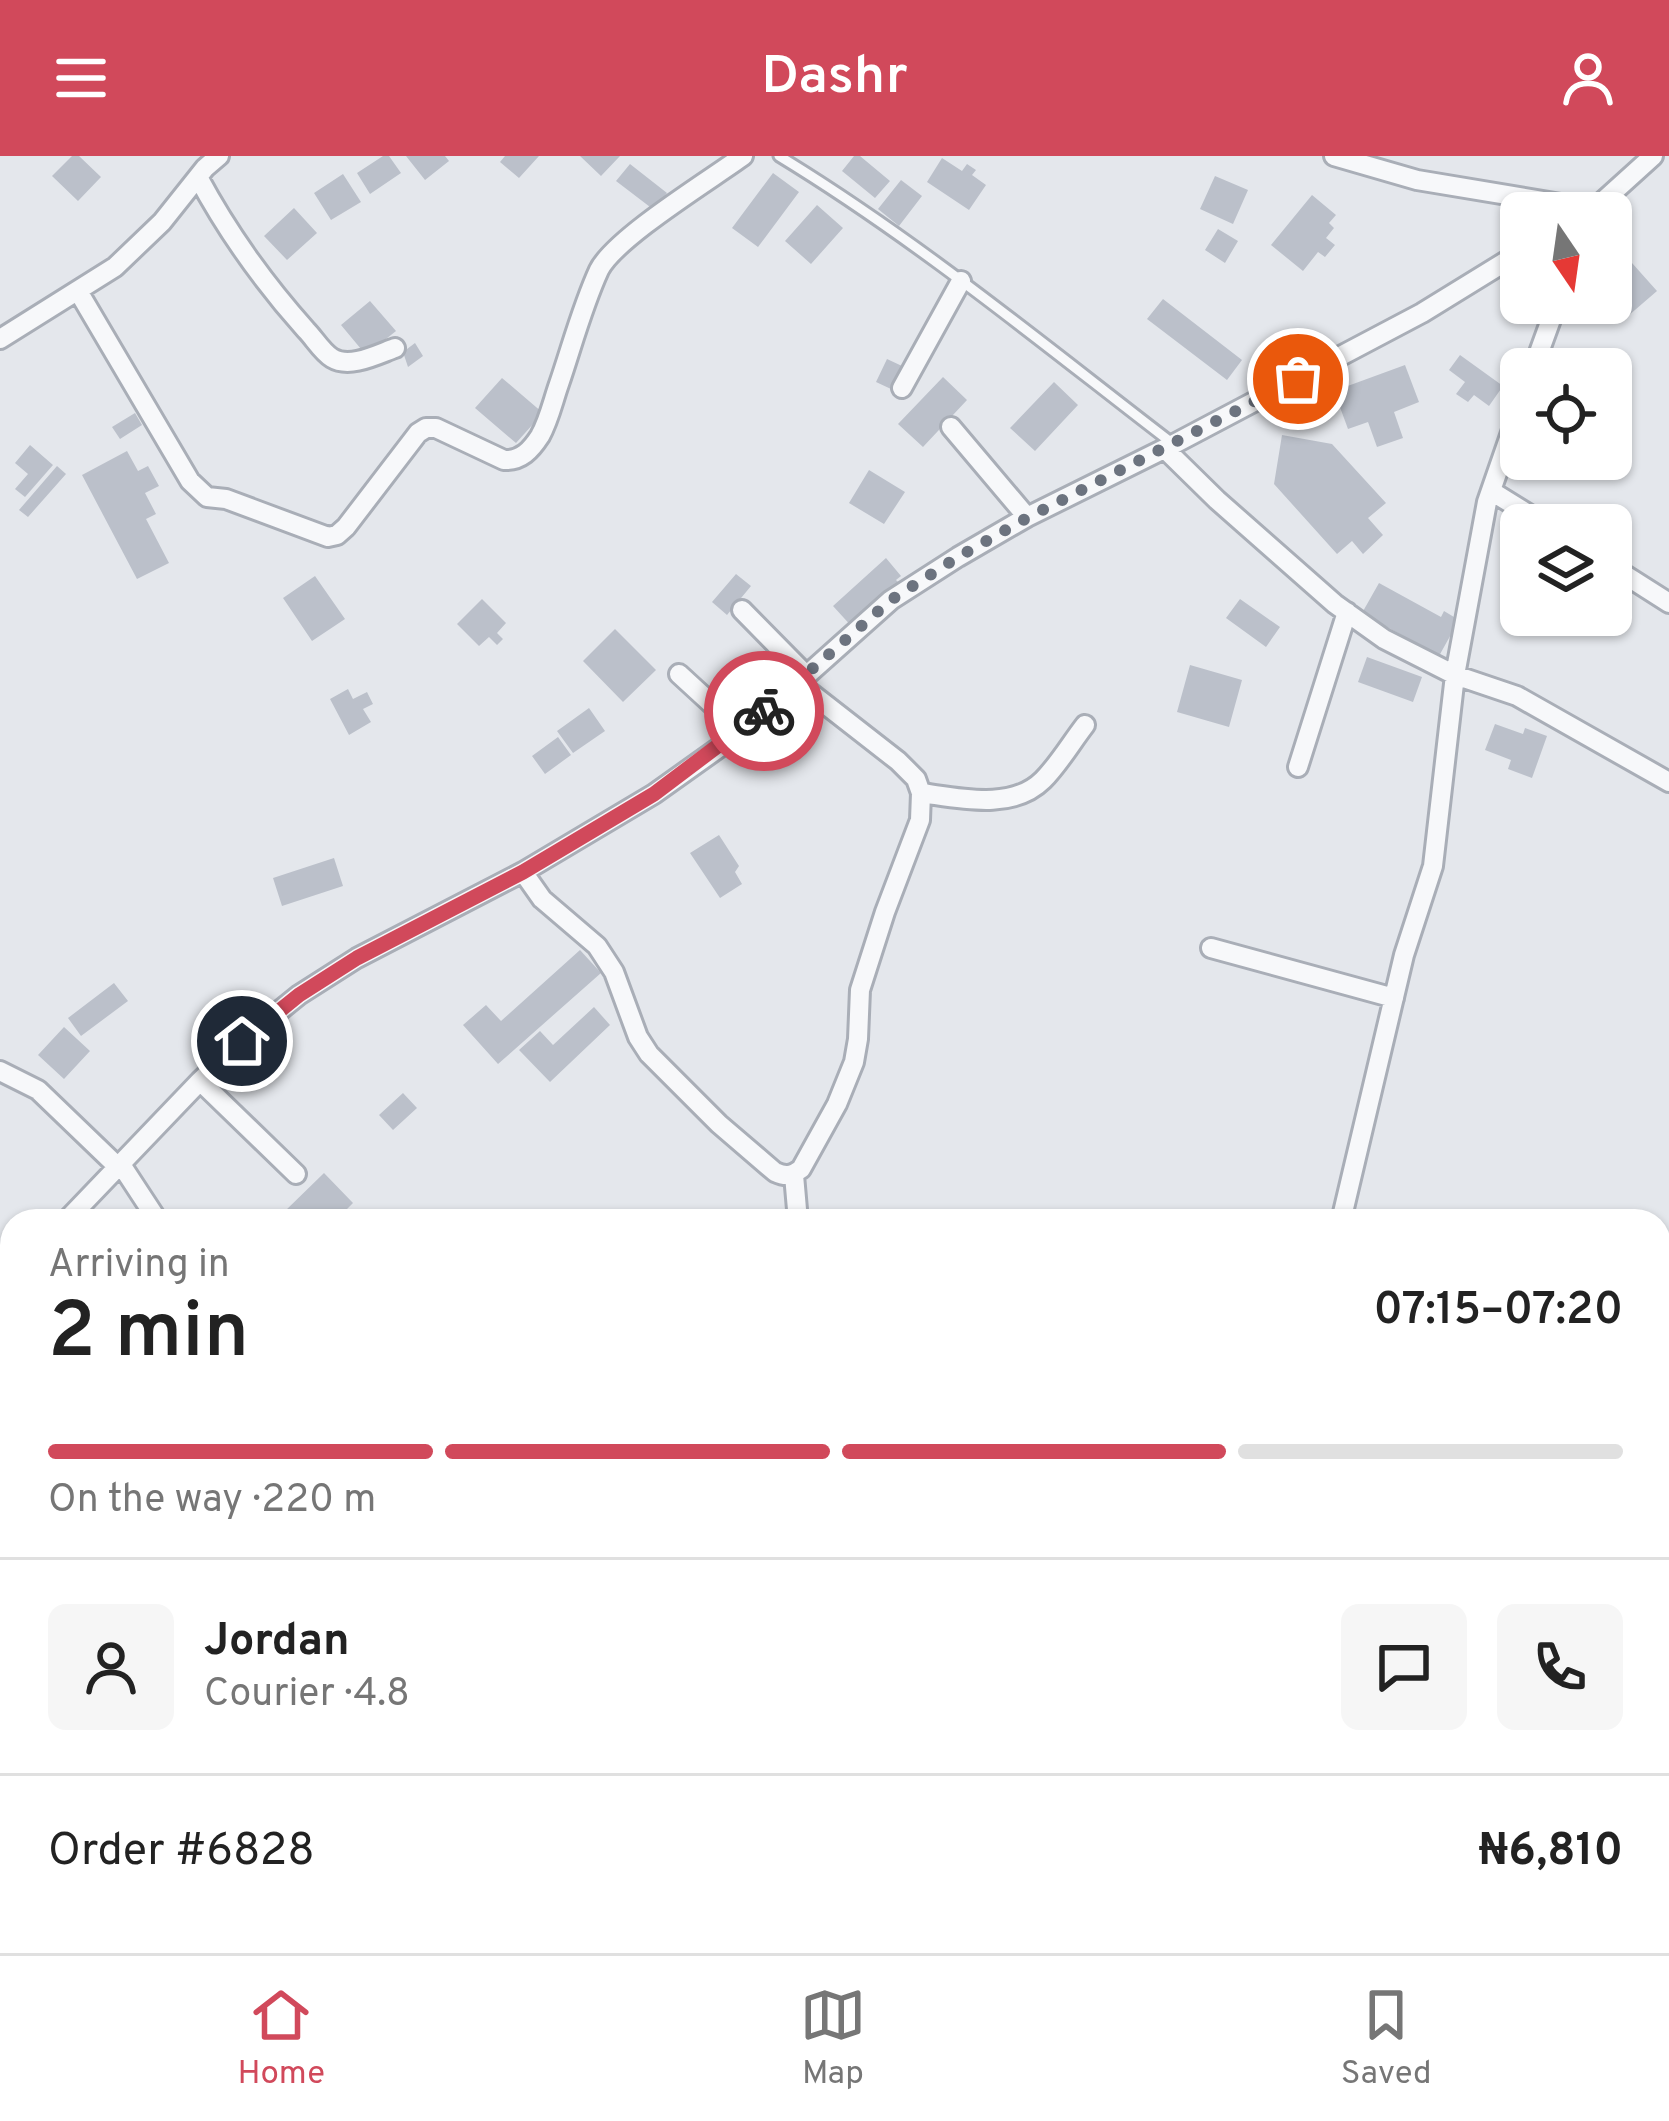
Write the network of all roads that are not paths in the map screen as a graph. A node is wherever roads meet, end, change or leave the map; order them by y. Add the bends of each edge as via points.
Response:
1 (219, 156) edge
2 (743, 156) edge
3 (779, 156) edge
4 (1334, 156) edge
5 (1653, 156) edge
6 (198, 177) junction
7 (1612, 192) edge
8 (1500, 195) edge
9 (1500, 265) edge
10 (961, 280) junction
11 (78, 291) junction
12 (0, 339) edge
13 (395, 348) dead end
14 (902, 388) dead end
15 (951, 427) dead end
16 (1169, 446) junction
17 (1500, 464) edge
18 (1491, 490) junction
19 (1513, 504) edge
20 (1027, 518) junction
21 (1632, 579) edge
22 (1669, 603) edge
23 (742, 610) dead end
24 (1347, 612) junction
25 (679, 674) dead end
26 (1455, 674) junction
27 (802, 680) junction
28 (1084, 725) dead end
29 (740, 730) junction
30 (1298, 767) dead end
31 (1669, 782) edge
32 (921, 793) junction
33 (523, 872) junction
34 (1211, 948) dead end
35 (1394, 998) junction
36 (0, 1071) edge
37 (200, 1081) junction
38 (119, 1165) junction
39 (296, 1174) dead end
40 (794, 1174) junction
41 (77, 1209) edge
42 (150, 1209) edge
43 (797, 1209) edge
44 (1344, 1209) edge

1 - 6 street
2 - 11 street via 602,264 540,436 523,457 504,460 426,428 346,527 328,537 200,493
3 - 10 lane
4 - 8 street
5 - 7 street
6 - 11 street via 115,267
6 - 13 street via 274,295 332,358 347,362
9 - 16 street
10 - 14 street
10 - 16 lane
11 - 12 street
15 - 20 street
16 - 20 street
16 - 24 street via 1217,500
17 - 18 street
18 - 19 street
18 - 26 street
20 - 27 street via 891,600
21 - 22 street
23 - 27 street
24 - 26 street
24 - 30 street
25 - 29 street
26 - 31 street via 1517,696
26 - 35 street via 1432,866
27 - 29 street
27 - 32 street via 898,761
28 - 32 street via 1042,781 1018,794 973,800
29 - 33 street via 654,794
32 - 40 street via 920,820 860,990 854,1062
33 - 37 street via 299,995
33 - 40 street via 614,972 649,1054 775,1172
34 - 35 street
35 - 44 street
36 - 38 street via 38,1090
37 - 38 street
37 - 39 street
38 - 41 street
38 - 42 street
40 - 43 street

